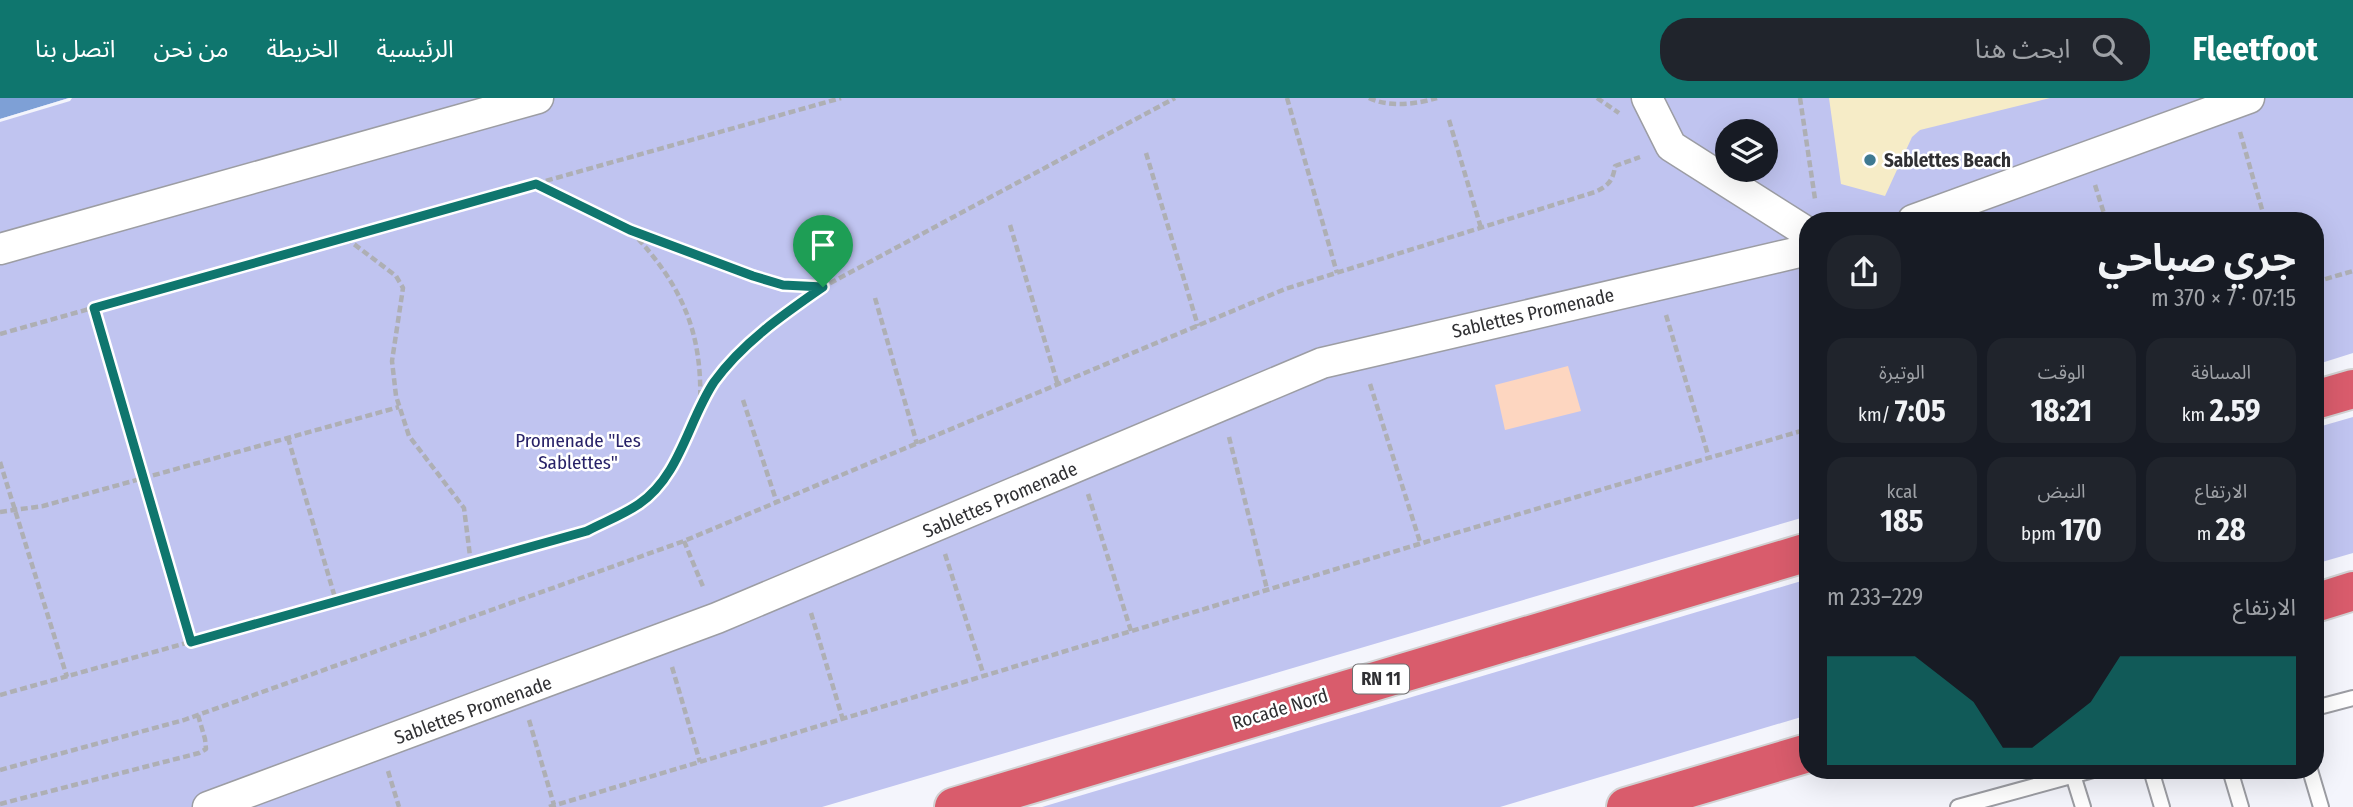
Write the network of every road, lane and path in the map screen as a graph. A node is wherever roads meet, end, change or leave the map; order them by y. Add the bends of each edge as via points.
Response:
1 (538, 98) edge
2 (841, 98) edge
3 (1175, 98) edge
4 (1287, 98) edge
5 (1369, 98) edge
6 (1437, 98) edge
7 (1589, 98) edge
8 (1597, 98) edge
9 (1647, 98) edge
10 (1800, 98) edge
11 (2240, 101) edge
12 (1449, 120) dead end
13 (1671, 146) junction
14 (1146, 153) dead end
15 (536, 184) junction
16 (1813, 212) edge
17 (1935, 212) edge
18 (2263, 212) edge
19 (1799, 214) edge
20 (1010, 225) dead end
21 (1481, 228) junction
22 (630, 230) junction
23 (345, 237) junction
24 (0, 249) edge
25 (1799, 252) edge
26 (2353, 271) edge
27 (1337, 273) junction
28 (2324, 279) edge
29 (1655, 285) junction
30 (823, 287) junction
31 (875, 298) dead end
32 (94, 308) junction
33 (1198, 326) junction
34 (0, 334) edge
35 (1360, 353) junction
36 (1058, 386) junction
37 (2353, 389) edge
38 (2324, 397) edge
39 (743, 400) dead end
40 (1221, 406) junction
41 (399, 407) junction
42 (699, 408) junction
43 (1799, 432) edge
44 (288, 438) junction
45 (918, 444) junction
46 (1709, 457) junction
47 (0, 462) edge
48 (1079, 466) junction
49 (143, 478) junction
50 (777, 503) junction
51 (15, 510) junction
52 (0, 512) edge
53 (937, 526) junction
54 (684, 541) junction
55 (1420, 542) junction
56 (1799, 555) edge
57 (471, 564) junction
58 (802, 582) junction
59 (704, 589) dead end
60 (1267, 589) junction
61 (2353, 591) edge
62 (2324, 600) edge
63 (336, 601) junction
64 (1131, 631) junction
65 (664, 639) junction
66 (191, 642) junction
67 (984, 676) junction
68 (67, 677) junction
69 (521, 692) junction
70 (0, 695) edge
71 (2353, 698) edge
72 (2324, 706) edge
73 (198, 715) junction
74 (843, 720) junction
75 (1799, 756) edge
76 (700, 762) junction
77 (0, 770) edge
78 (2063, 779) edge
79 (2074, 779) edge
80 (2154, 779) edge
81 (2233, 779) edge
82 (2312, 779) edge
83 (2006, 801) edge
84 (0, 804) edge
85 (552, 806) edge
86 (208, 807) edge
87 (954, 807) edge
88 (1626, 807) edge
89 (1958, 807) edge
90 (2083, 807) edge
91 (2162, 807) edge
92 (2241, 807) edge
93 (2320, 807) edge

1 - 24 street
2 - 15 path
3 - 30 path
4 - 27 path
5 - 6 path via 1406,105
7 - 8 path via 1603,103
9 - 13 street
10 - 16 path
11 - 17 street
11 - 18 path
12 - 21 path
13 - 19 street
13 - 21 path via 1615,166 1614,178 1595,192
14 - 33 path
15 - 22 path
15 - 23 path
20 - 36 path
21 - 27 path
22 - 30 path via 783,285
22 - 42 path via 658,260 685,308 701,375
23 - 32 path
23 - 41 path via 396,276 403,288 393,361
25 - 29 street, Sablettes Promenade
26 - 28 path
27 - 33 path via 1285,289
29 - 35 street, Sablettes Promenade
29 - 46 path
30 - 42 path via 757,336 715,382
31 - 45 path
32 - 34 path
32 - 49 path
33 - 36 path
35 - 40 street, Sablettes Promenade via 1322,363
35 - 55 path
36 - 45 path
37 - 38 highway
39 - 50 path
40 - 48 street, Sablettes Promenade
40 - 60 path
41 - 44 path
41 - 57 path via 409,436 464,508
42 - 57 path via 669,471 641,503 587,531
43 - 46 path
44 - 49 path
44 - 63 path
45 - 50 path
46 - 55 path
47 - 51 path
48 - 53 street, Sablettes Promenade
48 - 64 path
49 - 51 path
49 - 66 path
50 - 54 path
51 - 52 path
51 - 68 path
53 - 58 street, Sablettes Promenade
53 - 67 path
54 - 59 path
54 - 73 path
55 - 60 path
56 - 87 highway, Rocade Nord / RN 11
57 - 63 path
58 - 65 street, Sablettes Promenade
58 - 74 path
60 - 64 path
61 - 62 highway
63 - 66 path
64 - 67 path
65 - 69 street, Sablettes Promenade
65 - 76 path
66 - 68 path
67 - 74 path
68 - 70 path
69 - 85 path
69 - 86 street, Sablettes Promenade
71 - 72 lane
73 - 77 path
73 - 84 path via 205,739 205,749 199,753
74 - 76 path
75 - 88 highway
76 - 85 path
78 - 83 lane
79 - 90 lane
80 - 91 lane
81 - 92 lane
82 - 93 lane
83 - 89 lane

